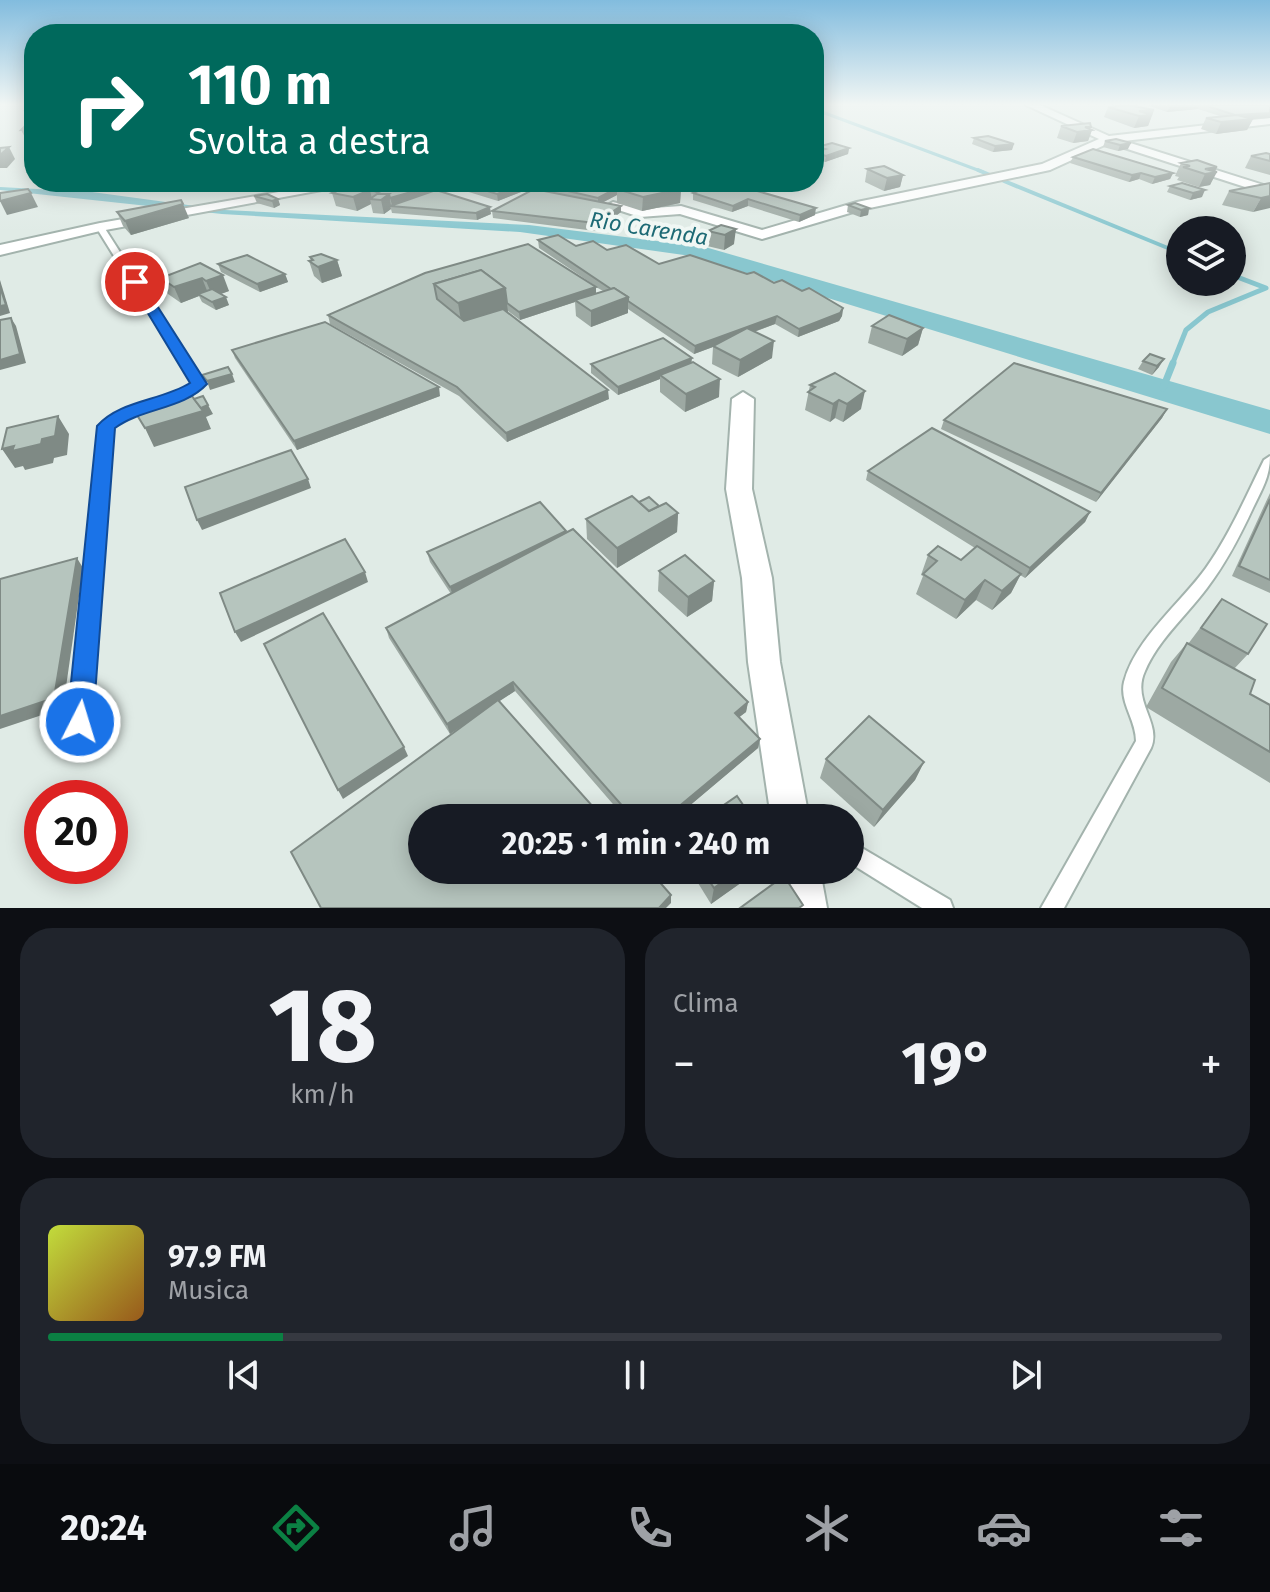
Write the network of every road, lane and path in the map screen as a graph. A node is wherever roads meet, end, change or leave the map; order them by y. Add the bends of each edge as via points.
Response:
1 (1089, 147) edge
2 (1134, 147) edge
3 (1270, 191) edge
4 (301, 192) edge
5 (613, 206) edge
6 (100, 227) junction
7 (0, 250) edge
8 (743, 399) dead end
9 (1270, 460) edge
10 (80, 722) dead end
11 (791, 804) edge
12 (864, 860) edge
13 (802, 884) edge
14 (806, 908) edge
15 (942, 908) edge
16 (1052, 908) edge

1 - 5 street via 1046,167 844,209 762,235 681,210 640,213
2 - 3 street
4 - 6 street
6 - 7 street
6 - 10 lane via 199,384 106,426
8 - 11 street via 739,489
9 - 16 lane via 1213,570 1148,652 1132,681 1147,727 1145,742
12 - 15 lane
13 - 14 street

